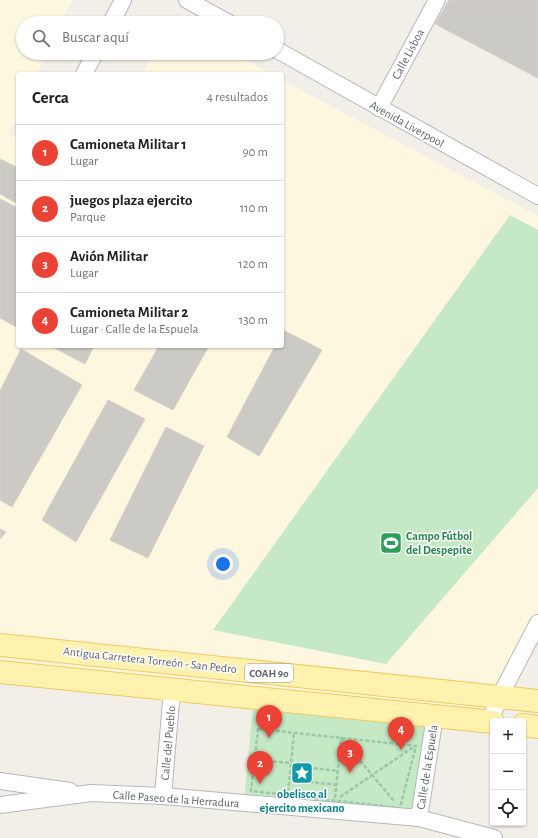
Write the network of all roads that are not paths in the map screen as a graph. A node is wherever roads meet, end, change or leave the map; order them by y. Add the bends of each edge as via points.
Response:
1 (123, 0) edge
2 (437, 0) edge
3 (191, 1) edge
4 (115, 16) edge
5 (216, 16) edge
6 (284, 54) edge
7 (91, 60) edge
8 (85, 72) edge
9 (378, 108) junction
10 (538, 196) edge
11 (538, 623) edge
12 (0, 645) edge
13 (0, 672) edge
14 (172, 690) junction
15 (500, 696) junction
16 (538, 701) edge
17 (435, 716) junction
18 (493, 718) edge
19 (490, 722) edge
20 (526, 725) edge
21 (538, 727) edge
22 (0, 781) edge
23 (92, 794) junction
24 (163, 796) junction
25 (0, 805) edge
26 (420, 818) junction
27 (494, 838) edge

1 - 4 street
2 - 9 street, Calle Lisboa
3 - 5 street
6 - 9 street, Avenida Liverpool
7 - 8 street
9 - 10 street, Avenida Liverpool
11 - 15 street
12 - 15 main road, Antigua Carretera Torreón - San Pedro / COAH 90
13 - 14 main road, COAH 90
14 - 17 main road, COAH 90
14 - 24 street, Calle del Pueblo
15 - 16 main road, Antigua Carretera Torreón - San Pedro / COAH 90
15 - 18 street
17 - 19 main road, COAH 90
17 - 26 street, Calle de la Espuela
20 - 21 main road
22 - 23 street
23 - 24 street, Calle Paseo de la Herradura
23 - 25 street, Calle Paseo de la Herradura
24 - 26 street, Calle Paseo de la Herradura
26 - 27 street, Calle Paseo de la Herradura

